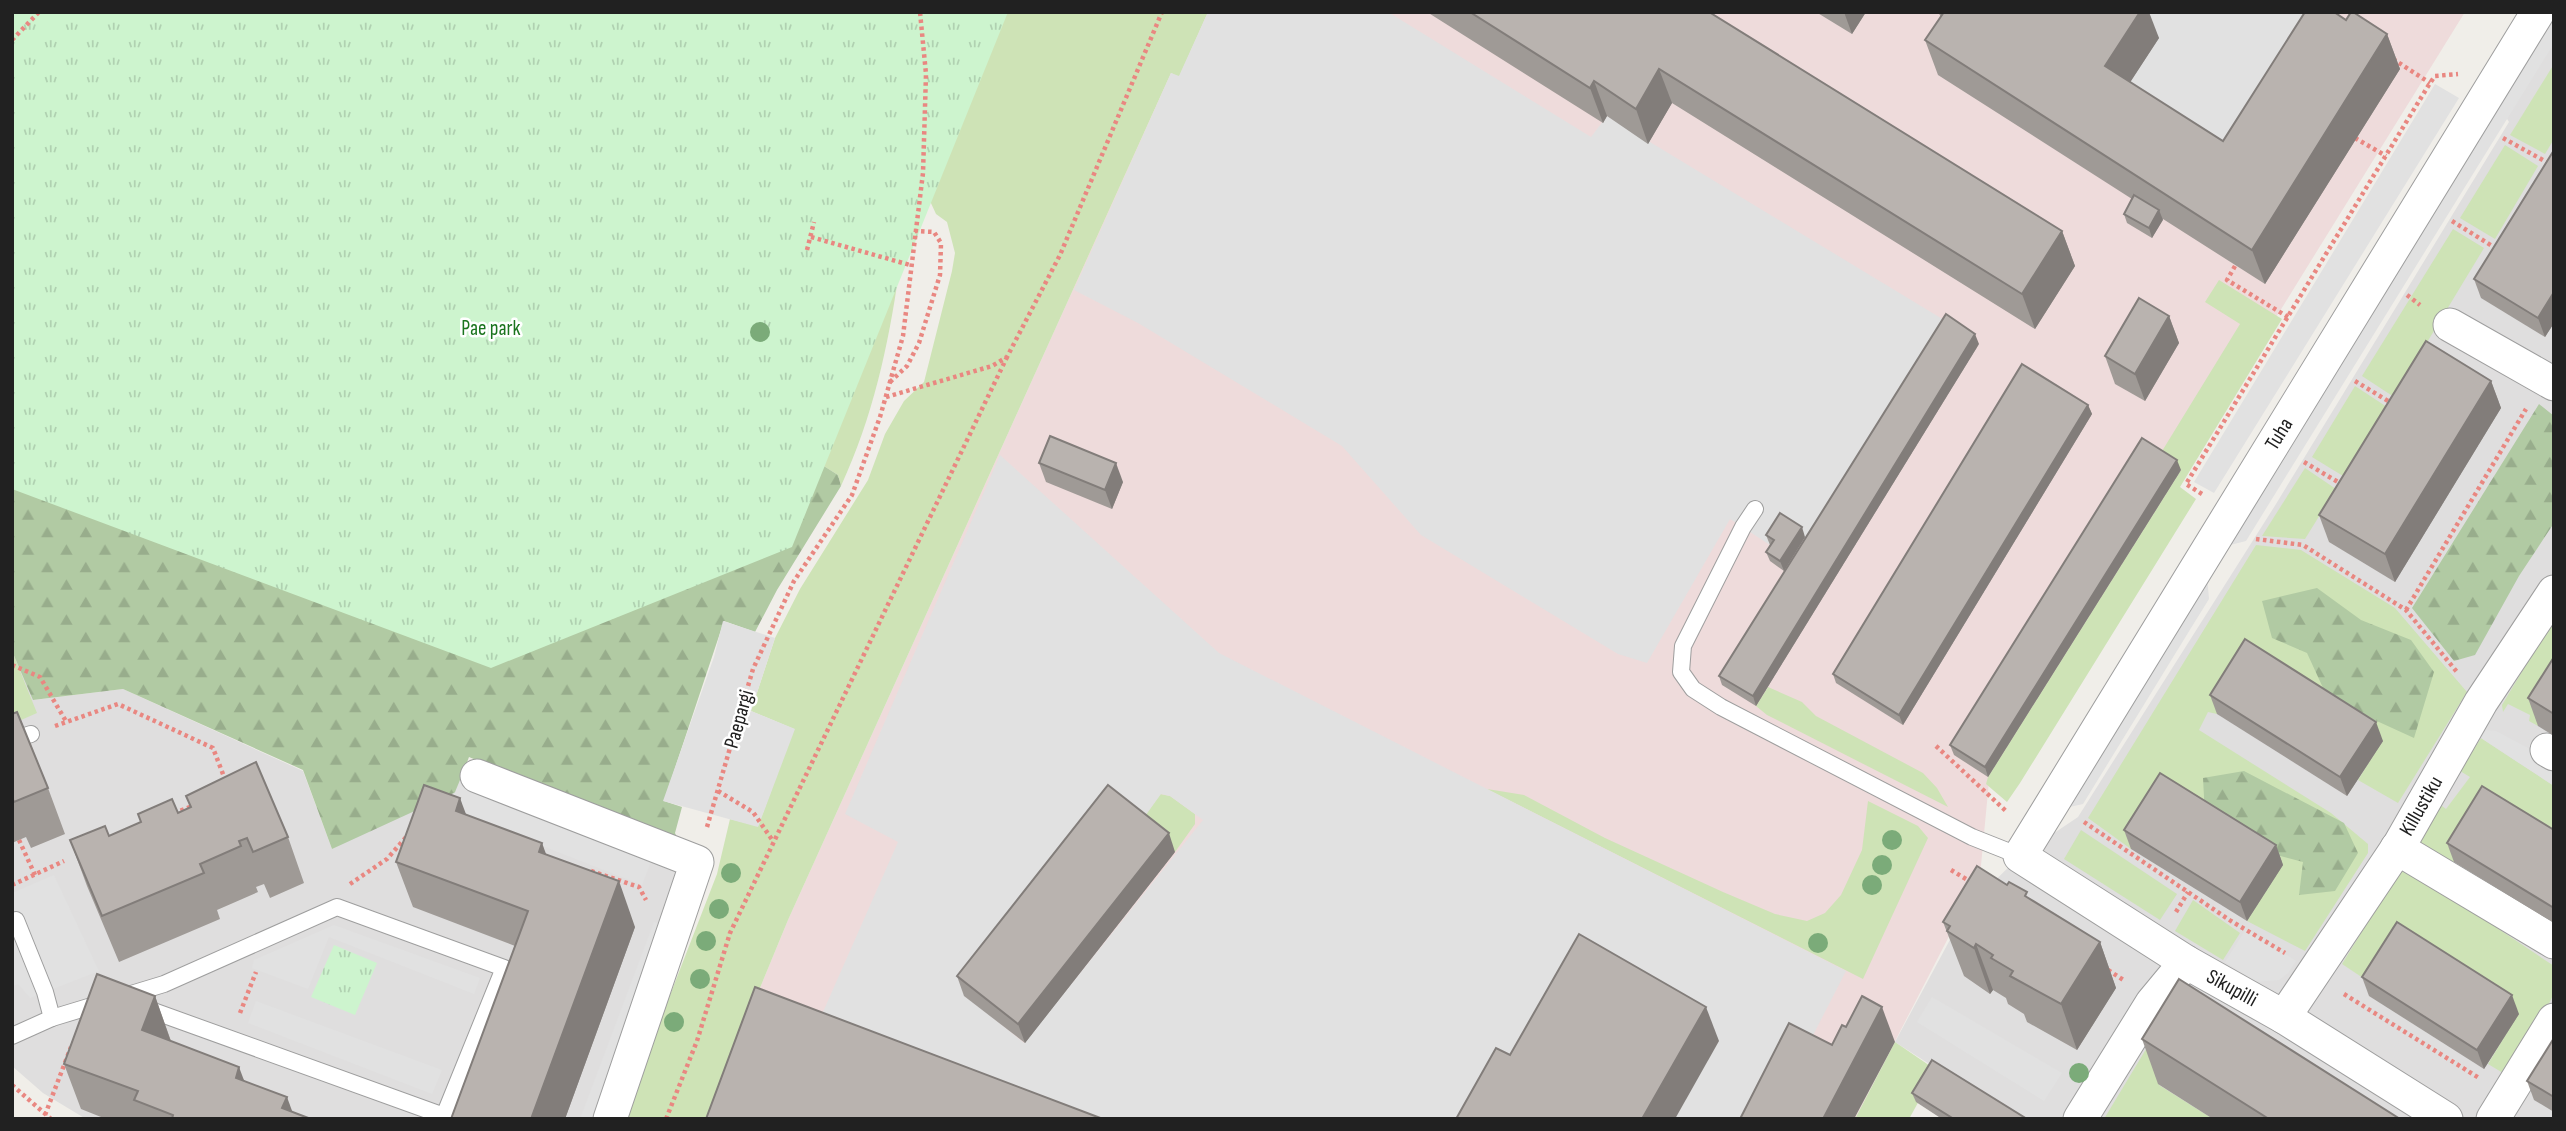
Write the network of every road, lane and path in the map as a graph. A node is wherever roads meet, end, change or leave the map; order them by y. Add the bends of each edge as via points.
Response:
1 (39, 12) edge
2 (920, 12) edge
3 (1162, 12) edge
4 (2538, 12) edge
5 (12, 40) edge
6 (2383, 52) edge
7 (2464, 74) dead end
8 (2430, 83) junction
9 (2355, 138) dead end
10 (2503, 138) dead end
11 (2386, 156) junction
12 (2550, 164) edge
13 (2452, 221) dead end
14 (814, 222) dead end
15 (915, 231) junction
16 (811, 237) junction
17 (807, 250) dead end
18 (2498, 250) edge
19 (910, 265) junction
20 (2235, 266) edge
21 (2288, 317) junction
22 (2450, 325) dead end
23 (1007, 357) junction
24 (2355, 381) dead end
25 (2549, 382) edge
26 (889, 383) junction
27 (886, 397) junction
28 (2400, 409) edge
29 (2304, 462) dead end
30 (2352, 490) edge
31 (2203, 494) dead end
32 (1755, 509) dead end
33 (2256, 539) dead end
34 (2554, 593) edge
35 (2406, 610) junction
36 (12, 665) edge
37 (2481, 702) junction
38 (67, 723) junction
39 (31, 734) joint
40 (12, 740) edge
41 (1936, 746) dead end
42 (477, 776) dead end
43 (229, 791) edge
44 (718, 791) junction
45 (205, 801) edge
46 (2009, 813) dead end
47 (169, 815) edge
48 (2080, 820) dead end
49 (19, 840) edge
50 (774, 842) junction
51 (2396, 848) junction
52 (2020, 856) junction
53 (64, 862) dead end
54 (697, 862) junction
55 (1951, 870) dead end
56 (34, 875) junction
57 (1972, 883) edge
58 (12, 886) edge
59 (16, 920) dead end
60 (271, 935) junction
61 (2554, 942) edge
62 (2186, 962) junction
63 (2101, 966) edge
64 (2313, 974) junction
65 (2127, 989) dead end
66 (127, 996) junction
67 (2284, 1017) junction
68 (52, 1018) junction
69 (2554, 1020) edge
70 (12, 1036) edge
71 (229, 1040) junction
72 (12, 1085) edge
73 (2500, 1107) edge
74 (443, 1117) edge
75 (51, 1119) edge
76 (610, 1119) edge
77 (666, 1119) edge
78 (2080, 1119) edge
79 (2446, 1119) edge

1 - 5 path
2 - 15 path, Paepargi via 926,74 923,173
3 - 23 path via 1060,255
4 - 52 street, Tuha
6 - 8 path
7 - 8 path via 2435,76
8 - 11 path
9 - 11 path
10 - 12 path
11 - 21 path
13 - 18 path
14 - 16 path
15 - 19 path, Paepargi
15 - 26 path via 934,232 941,243 940,275 919,343 907,366
16 - 17 path
16 - 19 path
19 - 26 path, Paepargi via 903,336
20 - 21 path via 2227,280
21 - 31 path via 2186,484
22 - 25 street
23 - 27 path via 992,366
23 - 50 path
24 - 28 path
25 - 35 path
26 - 27 path, Paepargi
27 - 44 path, Paepargi via 852,495 794,581 753,669
29 - 30 path
32 - 52 lane via 1683,646 1681,673 1693,689 1721,708 1972,837
33 - 35 path via 2303,545
34 - 37 street, Killustiku
35 - 37 path
36 - 38 path via 40,677
37 - 51 street, Killustiku
38 - 39 path
38 - 43 path via 118,704 213,748
39 - 40 lane
41 - 46 path
42 - 54 street
44 - 50 path via 753,812
44 - 54 path, Paepargi
45 - 47 path
48 - 64 path
49 - 56 path
50 - 77 path via 730,933 697,1041
51 - 61 street
51 - 64 street, Killustiku
52 - 62 street, Sikupilli
53 - 56 path
54 - 76 street
55 - 57 path
56 - 58 path
59 - 68 lane
60 - 66 lane via 164,985
60 - 71 path
60 - 74 lane via 337,907 504,968
62 - 67 street, Sikupilli
62 - 78 street via 2152,1003
63 - 65 path via 2125,981
64 - 67 street, Killustiku
64 - 73 path
66 - 68 lane
66 - 71 lane via 154,1013
67 - 79 street, Sikupilli
68 - 70 lane
69 - 73 street
71 - 74 lane
72 - 75 path

